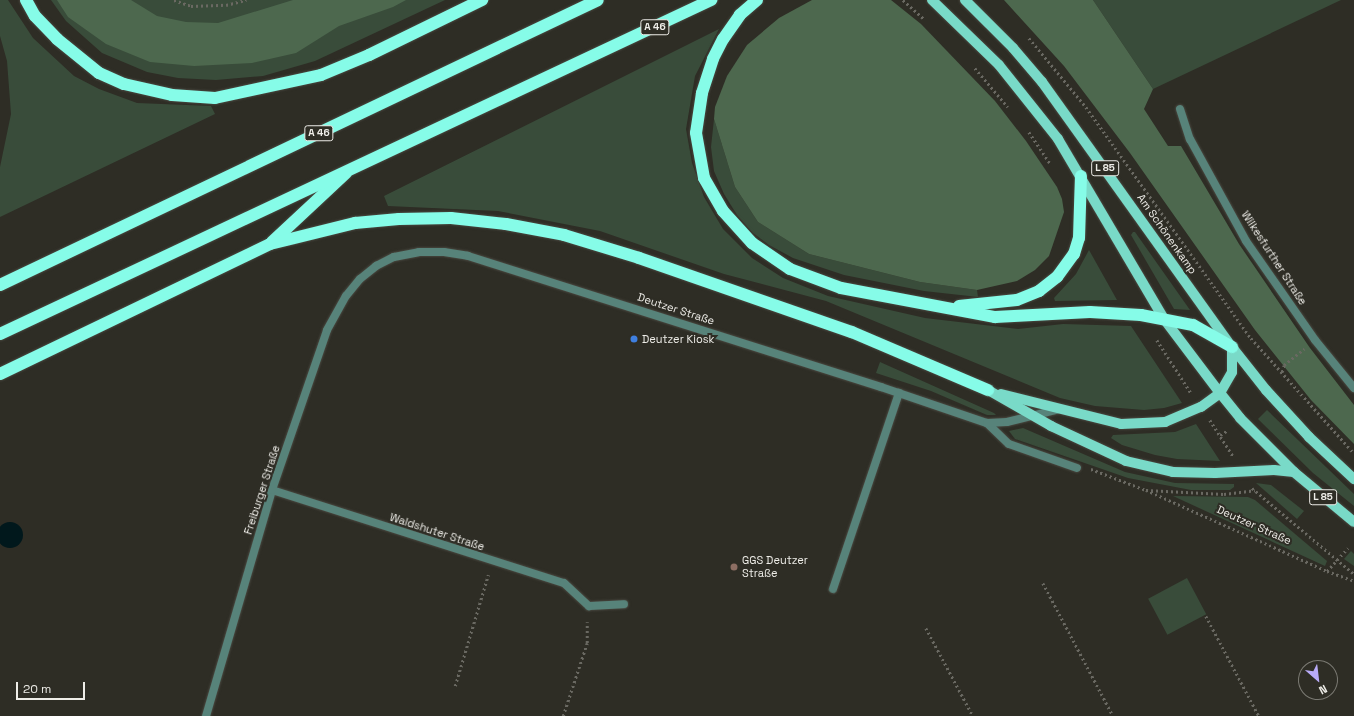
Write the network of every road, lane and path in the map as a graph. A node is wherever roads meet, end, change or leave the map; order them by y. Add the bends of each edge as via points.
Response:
1 (26, 0) edge
2 (174, 0) edge
3 (246, 0) edge
4 (482, 0) edge
5 (598, 0) edge
6 (711, 0) edge
7 (756, 0) edge
8 (903, 0) edge
9 (932, 0) edge
10 (965, 0) edge
11 (926, 20) dead end
12 (1024, 33) dead end
13 (974, 66) dead end
14 (1180, 109) dead end
15 (1012, 111) dead end
16 (1026, 128) dead end
17 (355, 165) junction
18 (1054, 168) dead end
19 (1081, 176) junction
20 (270, 244) junction
21 (360, 279) joint
22 (0, 285) edge
23 (942, 308) junction
24 (1164, 319) junction
25 (0, 334) edge
26 (1153, 334) dead end
27 (1309, 345) dead end
28 (1232, 347) junction
29 (1282, 372) junction
30 (0, 374) edge
31 (1354, 388) edge
32 (988, 390) junction
33 (899, 393) junction
34 (1220, 393) junction
35 (1194, 397) dead end
36 (1060, 409) junction
37 (1033, 416) junction
38 (1208, 417) dead end
39 (987, 423) junction
40 (1232, 427) dead end
41 (1220, 435) junction
42 (1354, 453) edge
43 (1236, 460) dead end
44 (1077, 468) dead end
45 (1294, 472) junction
46 (1354, 479) edge
47 (272, 490) junction
48 (1146, 490) dead end
49 (1255, 490) dead end
50 (1354, 522) edge
51 (1348, 548) dead end
52 (1337, 560) junction
53 (492, 562) junction
54 (1327, 571) junction
55 (1354, 574) edge
56 (1354, 581) edge
57 (1043, 583) dead end
58 (833, 589) dead end
59 (624, 604) dead end
60 (589, 606) junction
61 (1206, 616) dead end
62 (926, 628) dead end
63 (455, 686) dead end
64 (206, 716) edge
65 (563, 716) edge
66 (973, 716) edge
67 (1113, 716) edge
68 (1259, 716) edge

1 - 4 highway via 35,16 57,39 100,73 124,84 172,95 215,98 321,75 370,55
2 - 3 path via 191,6 226,5
5 - 22 highway, A 46
6 - 17 highway, A 46
7 - 23 highway via 740,15 723,39 713,59 702,93 696,132 704,178 723,211 752,243 790,269 841,288
8 - 11 path
9 - 19 main road, L 85 via 999,65 1025,96
10 - 28 main road, Am Schönenkamp / L 85 via 1013,48 1060,105
12 - 29 path, Am Schönenkamp via 1086,106 1230,312
13 - 15 path
14 - 31 street, Wilkesfurther Straße via 1190,140 1246,241 1315,340
16 - 18 path
17 - 20 highway
17 - 25 highway, A 46
19 - 23 highway via 1079,238 1074,254 1057,277 1039,291 1017,300
19 - 24 main road, L 85
20 - 30 highway
20 - 32 highway via 315,231 400,219 451,218 506,224 564,235 852,332
21 - 33 street, Deutzer Straße via 376,266 394,257 419,252 444,252 468,256
21 - 47 street, Freiburger Straße via 346,296 327,330
23 - 24 highway via 995,317 1090,312
24 - 28 highway via 1193,326
24 - 34 main road, L 85
26 - 35 path
27 - 29 path via 1284,365
28 - 34 main road via 1232,372
28 - 46 main road, Am Schönenkamp / L 85 via 1266,390 1309,437
29 - 42 path, Am Schönenkamp
32 - 36 main road
32 - 37 main road
33 - 39 street, Deutzer Straße
33 - 58 street
34 - 36 main road via 1201,407 1165,422 1121,424
34 - 45 main road, L 85 via 1240,418
36 - 37 street, Deutzer Straße
37 - 39 street, Deutzer Straße via 1007,422
37 - 45 main road via 1100,450 1173,472
38 - 41 path
39 - 44 street, Deutzer Straße via 1009,444
40 - 41 path
41 - 43 path
45 - 50 main road, L 85
47 - 53 street, Waldshuter Straße
47 - 64 street, Freiburger Straße
48 - 54 path, Deutzer Straße
49 - 52 path, Deutzer Straße
51 - 52 path
52 - 54 path
52 - 55 path, Deutzer Straße
53 - 60 street, Waldshuter Straße via 564,582
53 - 63 path
54 - 56 path, Deutzer Straße
57 - 67 path
59 - 60 street
60 - 65 path via 585,636 587,642
61 - 68 path
62 - 66 path

